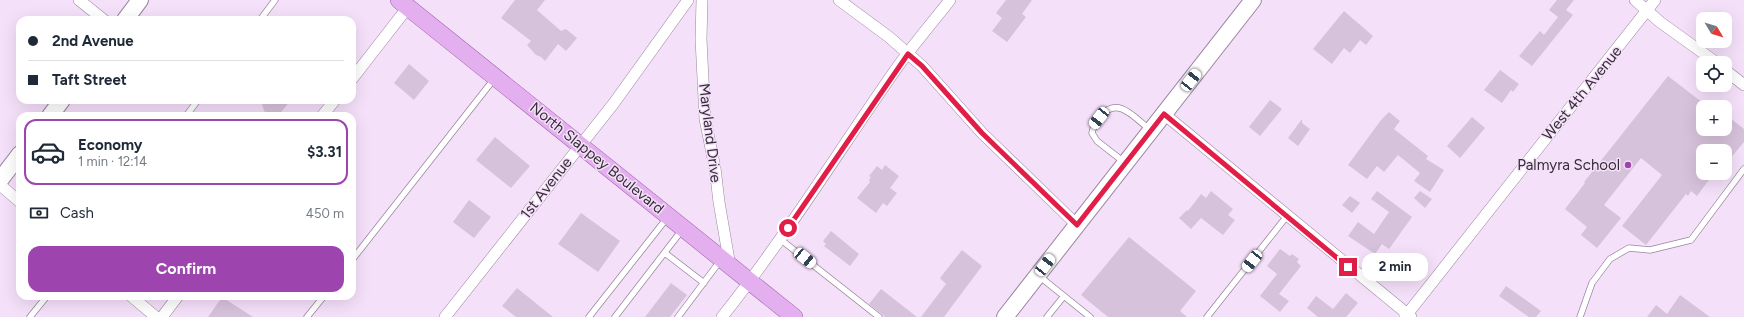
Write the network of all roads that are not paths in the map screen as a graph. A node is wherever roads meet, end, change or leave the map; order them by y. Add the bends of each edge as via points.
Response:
1 (79, 0) edge
2 (140, 0) edge
3 (275, 0) edge
4 (688, 0) edge
5 (702, 0) edge
6 (839, 0) edge
7 (950, 0) edge
8 (1253, 0) edge
9 (1635, 0) edge
10 (1655, 0) edge
11 (404, 4) edge
12 (1648, 11) junction
13 (99, 16) edge
14 (128, 16) edge
15 (263, 16) edge
16 (908, 54) junction
17 (1708, 56) edge
18 (356, 73) edge
19 (1732, 76) edge
20 (495, 77) junction
21 (1744, 85) edge
22 (332, 104) edge
23 (325, 112) edge
24 (1164, 114) junction
25 (1151, 130) junction
26 (580, 145) junction
27 (16, 159) edge
28 (1126, 163) junction
29 (1744, 169) edge
30 (0, 180) edge
31 (0, 185) edge
32 (16, 199) edge
33 (668, 216) junction
34 (1288, 216) junction
35 (1077, 225) junction
36 (683, 228) junction
37 (780, 239) junction
38 (665, 253) junction
39 (356, 255) edge
40 (726, 262) junction
41 (1038, 275) junction
42 (750, 282) junction
43 (704, 283) junction
44 (1064, 296) junction
45 (44, 300) edge
46 (136, 300) edge
47 (175, 300) edge
48 (321, 300) edge
49 (1408, 316) edge
50 (30, 317) edge
51 (156, 317) edge
52 (162, 317) edge
53 (307, 317) edge
54 (445, 317) edge
55 (589, 317) edge
56 (615, 317) edge
57 (678, 317) edge
58 (722, 317) edge
59 (794, 317) edge
60 (879, 317) edge
61 (1005, 317) edge
62 (1047, 317) edge
63 (1090, 317) edge
64 (1207, 317) edge
65 (1580, 317) edge

1 - 13 street
2 - 14 street
3 - 15 lane
4 - 26 street, 1st Avenue via 614,103
5 - 40 street, Maryland Drive via 705,119 715,168
6 - 16 street
7 - 16 street
8 - 24 street
9 - 12 street
10 - 12 street, West 4th Avenue
11 - 18 street
11 - 20 main road, North Slappey Boulevard
12 - 17 street
12 - 49 street, West 4th Avenue
16 - 35 street via 922,66 982,133
16 - 37 street
19 - 21 street
20 - 26 main road, North Slappey Boulevard
20 - 39 lane
22 - 23 street
24 - 25 street
24 - 34 street
25 - 28 street
25 - 28 lane via 1122,108 1114,106 1101,115 1093,126 1092,133 1097,141
26 - 33 main road, North Slappey Boulevard
26 - 54 street, 1st Avenue
27 - 30 street
28 - 35 street
29 - 65 lane via 1692,240 1650,250 1629,248 1610,259 1592,283
31 - 32 street
33 - 36 main road, North Slappey Boulevard
33 - 55 lane
34 - 49 street
34 - 64 lane
35 - 41 street
36 - 38 lane
36 - 40 main road, North Slappey Boulevard
37 - 42 street
37 - 60 lane
38 - 43 lane
38 - 56 lane
40 - 42 main road, North Slappey Boulevard
40 - 43 lane
41 - 44 lane
41 - 61 street
42 - 58 street
42 - 59 main road, North Slappey Boulevard
43 - 57 lane
44 - 62 lane
44 - 63 lane
45 - 50 lane
46 - 51 street
47 - 52 street
48 - 53 lane

